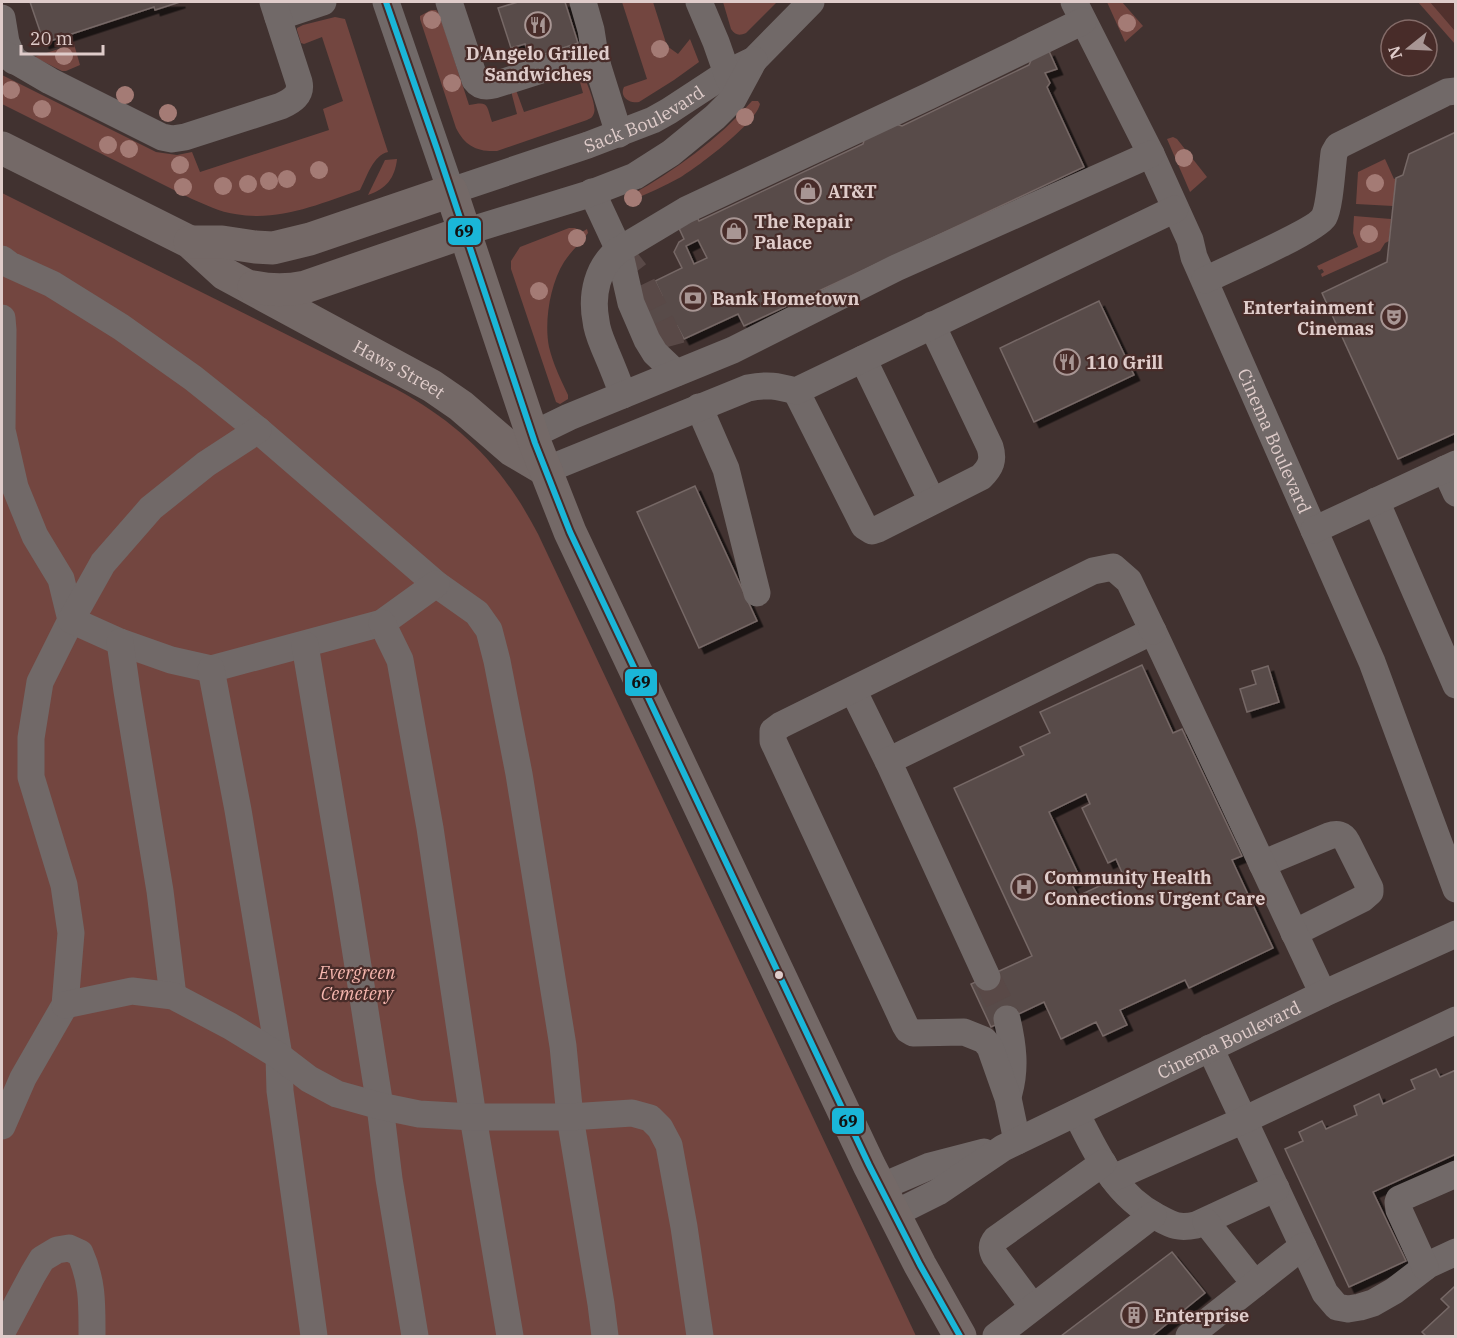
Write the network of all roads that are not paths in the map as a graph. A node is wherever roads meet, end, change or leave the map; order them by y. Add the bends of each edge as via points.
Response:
1 (323, 2) edge
2 (388, 2) edge
3 (449, 2) edge
4 (583, 2) edge
5 (699, 2) edge
6 (709, 2) edge
7 (811, 2) edge
8 (275, 9) edge
9 (1079, 11) edge
10 (2, 18) edge
11 (716, 42) junction
12 (595, 53) junction
13 (8, 57) edge
14 (732, 81) junction
15 (1455, 91) edge
16 (619, 134) junction
17 (2, 148) edge
18 (1151, 154) junction
19 (451, 191) junction
20 (592, 192) junction
21 (1175, 209) junction
22 (465, 232) junction
23 (190, 242) junction
24 (619, 250) junction
25 (4, 269) edge
26 (1205, 280) junction
27 (243, 284) junction
28 (2, 318) edge
29 (932, 325) junction
30 (863, 359) junction
31 (676, 373) junction
32 (796, 391) junction
33 (623, 395) junction
34 (699, 407) junction
35 (258, 430) junction
36 (532, 435) junction
37 (546, 470) junction
38 (1452, 475) edge
39 (932, 501) junction
40 (1376, 501) junction
41 (1314, 530) junction
42 (436, 584) junction
43 (758, 593) dead end
44 (71, 620) junction
45 (382, 623) junction
46 (1153, 631) junction
47 (120, 642) junction
48 (304, 645) junction
49 (211, 669) junction
50 (1455, 685) edge
51 (853, 690) junction
52 (888, 761) junction
53 (1262, 864) junction
54 (1455, 889) edge
55 (1294, 933) junction
56 (1455, 934) edge
57 (987, 977) tunnel mouth
58 (1323, 994) junction
59 (173, 996) junction
60 (65, 1005) junction
61 (1007, 1019) tunnel mouth
62 (1455, 1020) edge
63 (1210, 1048) junction
64 (279, 1056) junction
65 (1008, 1098) junction
66 (380, 1106) junction
67 (1076, 1113) junction
68 (473, 1117) junction
69 (570, 1117) junction
70 (1244, 1120) junction
71 (2, 1126) edge
72 (1010, 1144) junction
73 (1108, 1171) junction
74 (1455, 1174) edge
75 (1276, 1188) junction
76 (888, 1201) junction
77 (1153, 1215) junction
78 (1206, 1222) junction
79 (1303, 1246) junction
80 (1455, 1252) edge
81 (1425, 1267) junction
82 (1255, 1284) junction
83 (1033, 1307) junction
84 (2, 1332) edge
85 (92, 1336) edge
86 (314, 1336) edge
87 (414, 1336) edge
88 (510, 1336) edge
89 (605, 1336) edge
90 (700, 1336) edge
91 (960, 1336) edge
92 (996, 1336) edge
93 (1189, 1336) edge

1 - 8 street
2 - 19 street
3 - 12 street via 475,80 483,87
4 - 12 street
5 - 11 street
6 - 11 street
7 - 14 street, Sack Boulevard
8 - 13 street via 299,82 296,97 287,104 185,138 167,139
9 - 18 street, Cinema Boulevard
9 - 24 street via 929,96 686,210
10 - 13 street
11 - 14 street
12 - 16 street
14 - 16 street, Sack Boulevard
14 - 20 street via 733,99 671,153 635,176
15 - 26 street via 1338,146 1326,214 1320,223
16 - 19 street, Sack Boulevard
17 - 23 main road, Haws Street
18 - 21 street, Cinema Boulevard
18 - 31 street via 906,263 733,350
19 - 22 main road
19 - 23 main road, Haws Street via 273,248
20 - 22 street
20 - 24 street
21 - 26 street, Cinema Boulevard
21 - 29 street
22 - 27 main road, Haws Street via 305,287 275,291
22 - 36 main road
23 - 27 main road, Haws Street via 225,274
24 - 31 street via 631,303 647,340
24 - 33 street via 610,256 600,273 595,314
25 - 35 street via 52,284 121,327
26 - 41 street, Cinema Boulevard
27 - 37 main road, Haws Street via 432,386 512,450
28 - 44 street via 2,430 15,487 35,536 60,579
29 - 30 street
29 - 39 street via 992,462 981,477
30 - 32 street
30 - 39 street
31 - 33 street
32 - 34 street via 764,385
32 - 39 street via 867,529 878,529
33 - 36 street
34 - 37 street
34 - 43 street via 726,469
35 - 42 street
35 - 44 street via 206,464 151,508 103,563
36 - 37 main road
37 - 76 main road via 570,532
38 - 40 street
40 - 41 street
40 - 50 street
41 - 54 street, Cinema Boulevard via 1372,662
42 - 45 street
42 - 69 street via 477,613 489,630 497,661 563,1046
44 - 47 street
44 - 60 street via 40,682 31,738 31,777 64,885 70,924
45 - 48 street
45 - 68 street via 400,660 430,828
46 - 51 street via 1129,581 1113,567 1093,572
46 - 52 street
46 - 53 street
47 - 49 street
47 - 59 street
48 - 49 street
48 - 66 street
49 - 64 street
51 - 52 street
51 - 65 street via 781,724 773,731 772,741 908,1030 923,1034 964,1032 984,1040
52 - 57 street
53 - 55 street
53 - 55 street via 1340,834 1370,888 1362,899
55 - 58 street
56 - 58 street, Cinema Boulevard
58 - 63 street, Cinema Boulevard
59 - 60 street via 132,991
59 - 64 street
60 - 71 street via 23,1078
61 - 65 street via 1014,1054
62 - 70 street
63 - 67 street, Cinema Boulevard
63 - 70 street
64 - 66 street via 337,1094
64 - 86 street via 280,1091
65 - 72 street
66 - 68 street via 419,1114
66 - 87 street
67 - 72 street, Cinema Boulevard
67 - 73 street
68 - 69 street
68 - 88 street
69 - 89 street
69 - 90 street via 632,1113 650,1118 660,1128 669,1145
70 - 73 street
70 - 75 street
72 - 76 street, Cinema Boulevard via 938,1192
73 - 77 street via 1129,1198
73 - 83 street via 992,1243 994,1256
74 - 81 street via 1398,1202
75 - 78 street
75 - 79 street
76 - 91 main road
77 - 78 street via 1176,1227
77 - 83 street
78 - 82 street
79 - 81 street via 1325,1293 1337,1306 1348,1309 1387,1295
79 - 82 street
80 - 81 street
82 - 93 street
83 - 92 street
84 - 85 street via 42,1259 69,1248 80,1253 85,1265 92,1292

